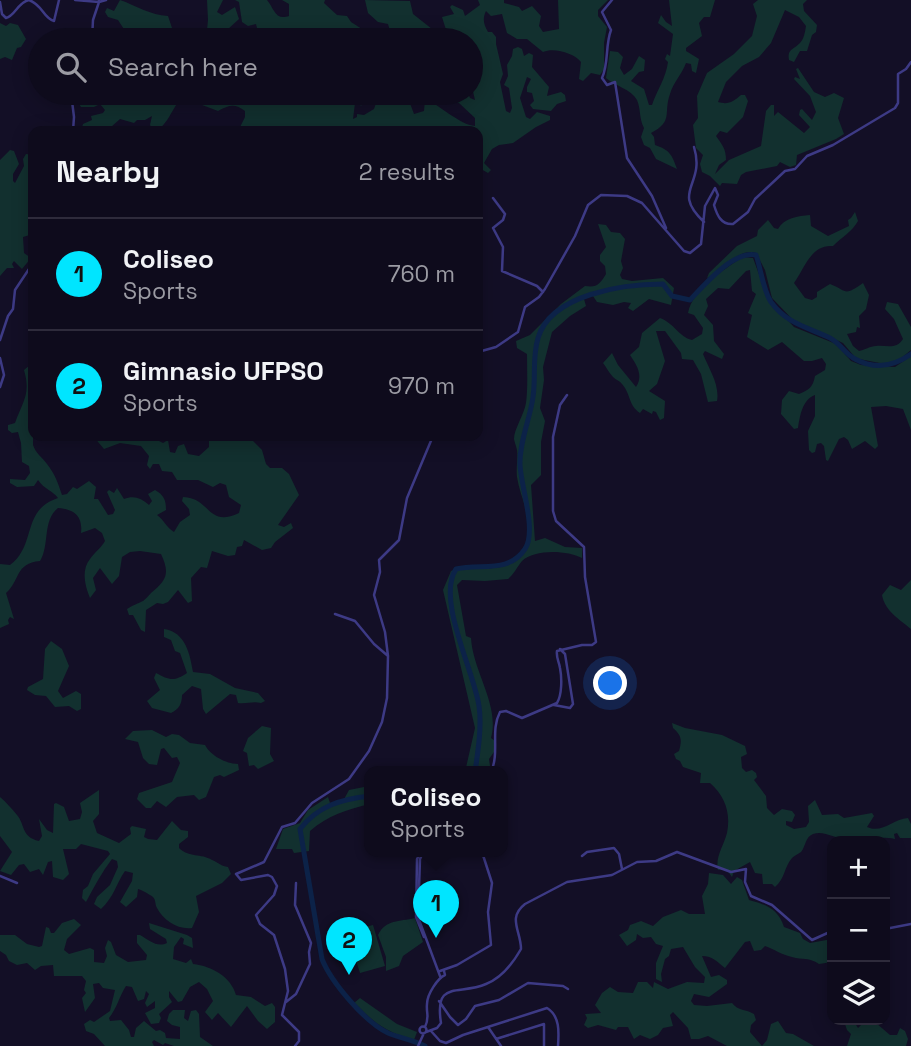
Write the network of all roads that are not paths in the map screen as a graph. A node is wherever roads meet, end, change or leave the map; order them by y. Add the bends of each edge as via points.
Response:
1 (59, 0) edge
2 (75, 0) edge
3 (106, 0) edge
4 (612, 0) edge
5 (99, 1) edge
6 (0, 2) edge
7 (6, 18) junction
8 (0, 20) edge
9 (93, 28) edge
10 (911, 62) edge
11 (72, 105) edge
12 (73, 126) edge
13 (694, 147) dead end
14 (494, 198) dead end
15 (704, 222) junction
16 (666, 228) junction
17 (28, 270) edge
18 (543, 292) junction
19 (0, 340) edge
20 (483, 351) edge
21 (0, 358) edge
22 (0, 387) edge
23 (567, 396) dead end
24 (431, 441) edge
25 (335, 614) dead end
26 (559, 649) junction
27 (388, 656) junction
28 (554, 705) junction
29 (493, 766) edge
30 (582, 856) dead end
31 (418, 857) edge
32 (484, 857) edge
33 (622, 869) junction
34 (0, 876) edge
35 (17, 883) dead end
36 (296, 883) dead end
37 (911, 924) edge
38 (890, 928) edge
39 (827, 934) edge
40 (442, 971) junction
41 (568, 989) dead end
42 (439, 1001) junction
43 (286, 1002) junction
44 (488, 1027) junction
45 (431, 1031) junction
46 (425, 1033) junction
47 (496, 1039) junction
48 (295, 1046) edge
49 (418, 1046) edge
50 (501, 1046) edge
51 (544, 1046) edge
52 (558, 1046) edge

1 - 7 street via 54,21 29,0
2 - 5 street
3 - 5 street
4 - 16 street via 602,12 611,30 602,78 607,85 615,82 625,152
5 - 9 street
6 - 7 street
7 - 8 street
10 - 15 street via 898,74 895,108 785,171 733,225 719,219 715,188 705,206
11 - 12 street
13 - 15 street via 698,167 687,197
14 - 18 street via 505,214 493,228 503,247 502,271
15 - 16 street via 701,244 690,253
16 - 18 street via 637,200 609,194 597,197 588,205
17 - 19 street via 15,290 13,309
18 - 20 street via 525,307 518,332
21 - 22 street via 4,375
23 - 26 street via 560,405 553,437 553,511 556,520 584,547 596,642
24 - 27 street via 407,498 399,540 379,560 374,595
25 - 27 street via 355,621
26 - 28 street via 560,699
26 - 28 street via 565,654 573,704 570,708
27 - 43 street via 387,698 369,751 345,783 312,803 295,823 282,827 264,862 236,874 244,881 268,875 277,886 256,915 275,937 287,976
28 - 29 street via 522,718 500,712
30 - 33 street via 614,848
31 - 40 street via 418,926
32 - 40 street via 492,883 488,912 491,945
33 - 39 street via 677,852 731,872 746,869 751,896 772,905 809,939
33 - 42 street via 567,882 519,908 515,922 521,949 503,974 485,985 450,992
34 - 35 street
36 - 43 street via 295,905 311,943 310,964 296,994
37 - 38 street
40 - 46 street via 444,976 427,1000
41 - 42 street via 528,983 499,1000 475,1006 458,1025
42 - 45 street via 441,1023
43 - 48 street via 282,1015 300,1036
44 - 45 street via 446,1043
44 - 47 street
44 - 52 street via 547,1008 558,1023
45 - 46 street
46 - 49 street
47 - 50 street
47 - 51 street via 544,1024

